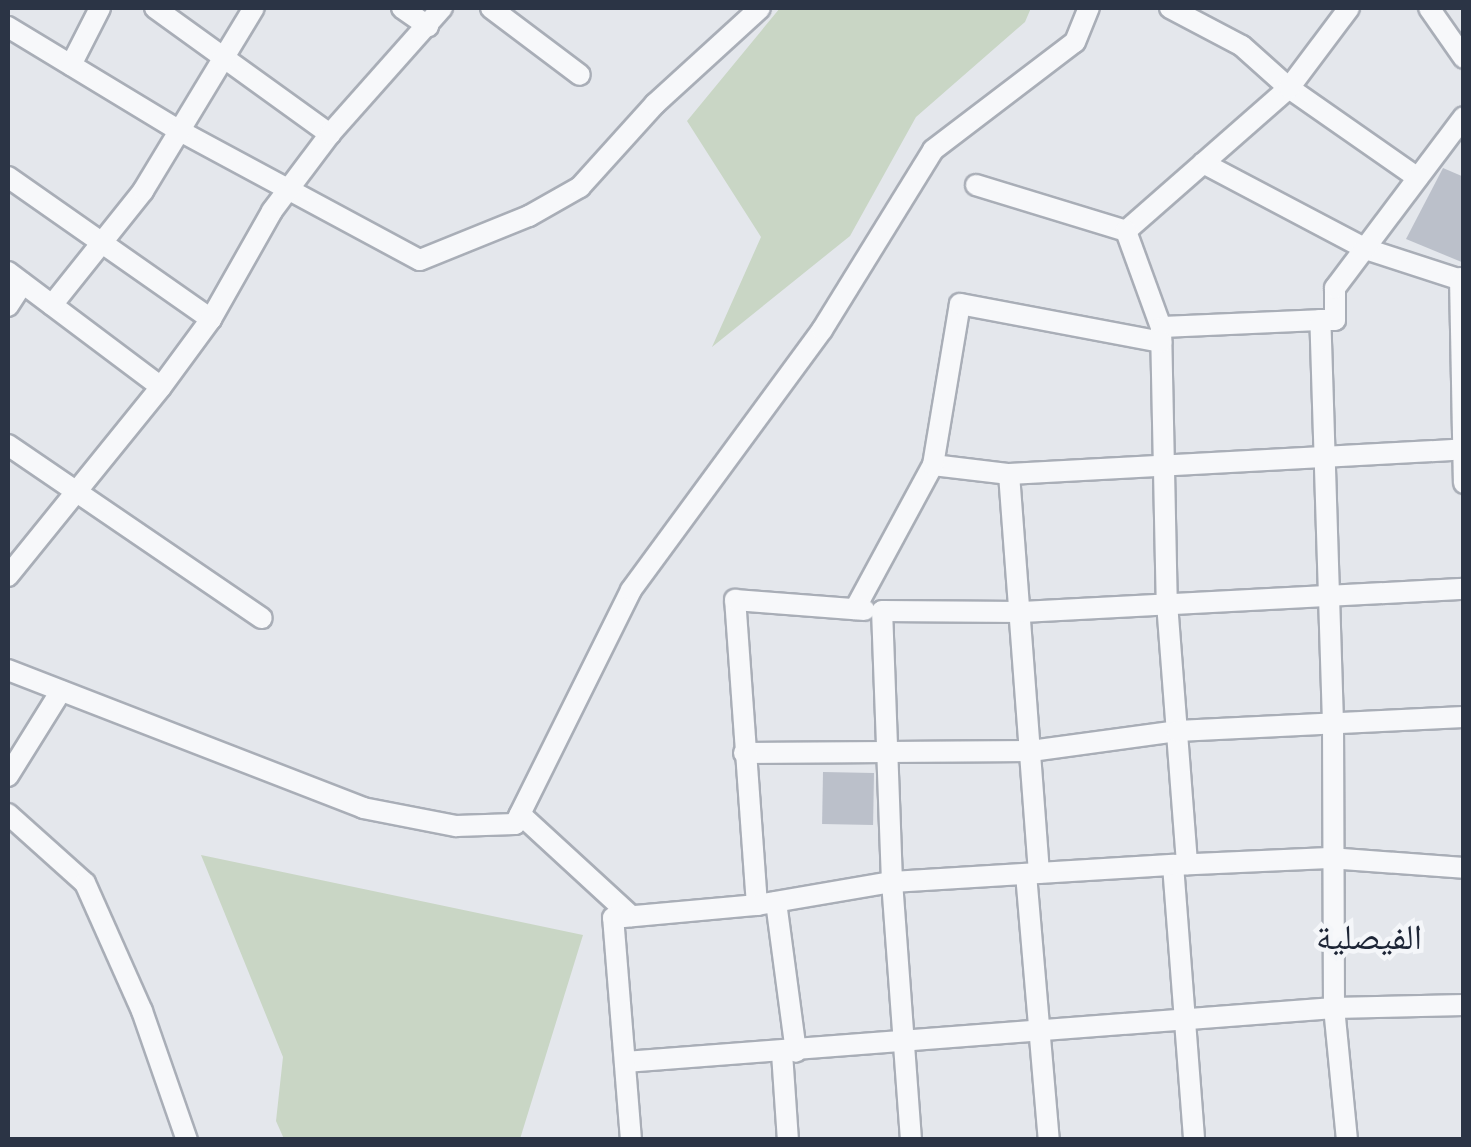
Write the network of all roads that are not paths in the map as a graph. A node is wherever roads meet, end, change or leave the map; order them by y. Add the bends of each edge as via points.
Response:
1 (100, 8) edge
2 (155, 8) edge
3 (254, 8) edge
4 (402, 8) edge
5 (442, 8) edge
6 (491, 8) edge
7 (760, 8) edge
8 (1089, 8) edge
9 (1170, 8) edge
10 (1349, 8) edge
11 (1429, 8) edge
12 (428, 26) junction
13 (8, 27) edge
14 (219, 56) junction
15 (1464, 58) edge
16 (72, 65) junction
17 (580, 75) dead end
18 (1289, 88) junction
19 (1464, 116) edge
20 (180, 131) junction
21 (330, 134) junction
22 (1203, 163) junction
23 (8, 177) edge
24 (1418, 178) junction
25 (976, 185) dead end
26 (289, 191) junction
27 (1126, 232) junction
28 (104, 243) junction
29 (1366, 249) junction
30 (15, 277) edge
31 (1462, 280) edge
32 (52, 304) junction
33 (8, 306) edge
34 (211, 318) junction
35 (1320, 320) junction
36 (1161, 334) junction
37 (161, 388) junction
38 (8, 445) edge
39 (1461, 449) edge
40 (1326, 459) junction
41 (1167, 460) junction
42 (934, 465) junction
43 (1009, 474) junction
44 (1464, 483) edge
45 (73, 495) junction
46 (8, 576) edge
47 (1464, 589) edge
48 (1328, 594) junction
49 (1167, 603) junction
50 (854, 609) junction
51 (882, 611) junction
52 (1022, 612) junction
53 (262, 618) dead end
54 (8, 670) edge
55 (61, 691) junction
56 (1464, 716) edge
57 (1333, 723) junction
58 (1177, 731) junction
59 (887, 750) junction
60 (1031, 750) junction
61 (744, 753) junction
62 (8, 776) edge
63 (8, 814) edge
64 (520, 814) junction
65 (1329, 858) junction
66 (1180, 864) junction
67 (1464, 868) edge
68 (1033, 873) junction
69 (892, 882) junction
70 (766, 904) junction
71 (632, 916) junction
72 (1464, 1004) edge
73 (1334, 1008) junction
74 (1181, 1020) junction
75 (1038, 1033) junction
76 (901, 1045) junction
77 (789, 1052) junction
78 (624, 1062) junction
79 (187, 1140) edge
80 (631, 1140) edge
81 (788, 1140) edge
82 (911, 1140) edge
83 (1049, 1140) edge
84 (1194, 1140) edge
85 (1347, 1140) edge

1 - 16 street
2 - 14 street
3 - 14 street
4 - 12 street
5 - 12 street
6 - 17 street
7 - 26 street via 655,104 580,188 420,260
8 - 64 street via 1075,42 933,150 822,330 631,590
9 - 18 street via 1242,46
10 - 18 street
11 - 15 street
12 - 21 street
13 - 16 street
14 - 20 street
14 - 21 street
16 - 20 street
18 - 22 street
18 - 24 street
19 - 24 street
20 - 26 street
20 - 28 street
21 - 26 street
22 - 27 street
22 - 29 street
23 - 28 street
24 - 29 street
25 - 27 street
26 - 34 street
27 - 36 street
28 - 32 street
28 - 34 street
29 - 31 street
29 - 35 street via 1336,288 1334,320
30 - 32 street
30 - 33 street
31 - 39 street
32 - 37 street
34 - 37 street
35 - 36 street
35 - 40 street
36 - 41 street
36 - 42 street via 960,304
37 - 45 street
38 - 45 street
39 - 40 street
39 - 44 street
40 - 41 street
40 - 48 street
41 - 43 street
41 - 49 street
42 - 43 street
42 - 50 street
43 - 52 street
45 - 46 street
45 - 53 street
47 - 48 street
48 - 49 street
48 - 57 street
49 - 52 street
49 - 58 street
50 - 51 street
50 - 61 street via 736,600
51 - 52 street
51 - 59 street
52 - 60 street
54 - 55 street
55 - 62 street
55 - 64 street via 364,808 456,826 515,824
56 - 57 street
57 - 58 street
57 - 65 street
58 - 60 street
58 - 66 street
59 - 60 street
59 - 61 street
59 - 69 street
60 - 68 street
61 - 70 street
63 - 79 street via 85,883 142,1011
64 - 71 street
65 - 66 street
65 - 67 street
65 - 73 street
66 - 68 street
66 - 74 street
68 - 69 street
68 - 75 street
69 - 70 street
69 - 76 street
70 - 71 street
70 - 77 street
71 - 78 street via 613,918
72 - 73 street
73 - 74 street
73 - 85 street
74 - 75 street
74 - 84 street
75 - 76 street
75 - 83 street
76 - 77 street
76 - 82 street
77 - 78 street
77 - 81 street
78 - 80 street

